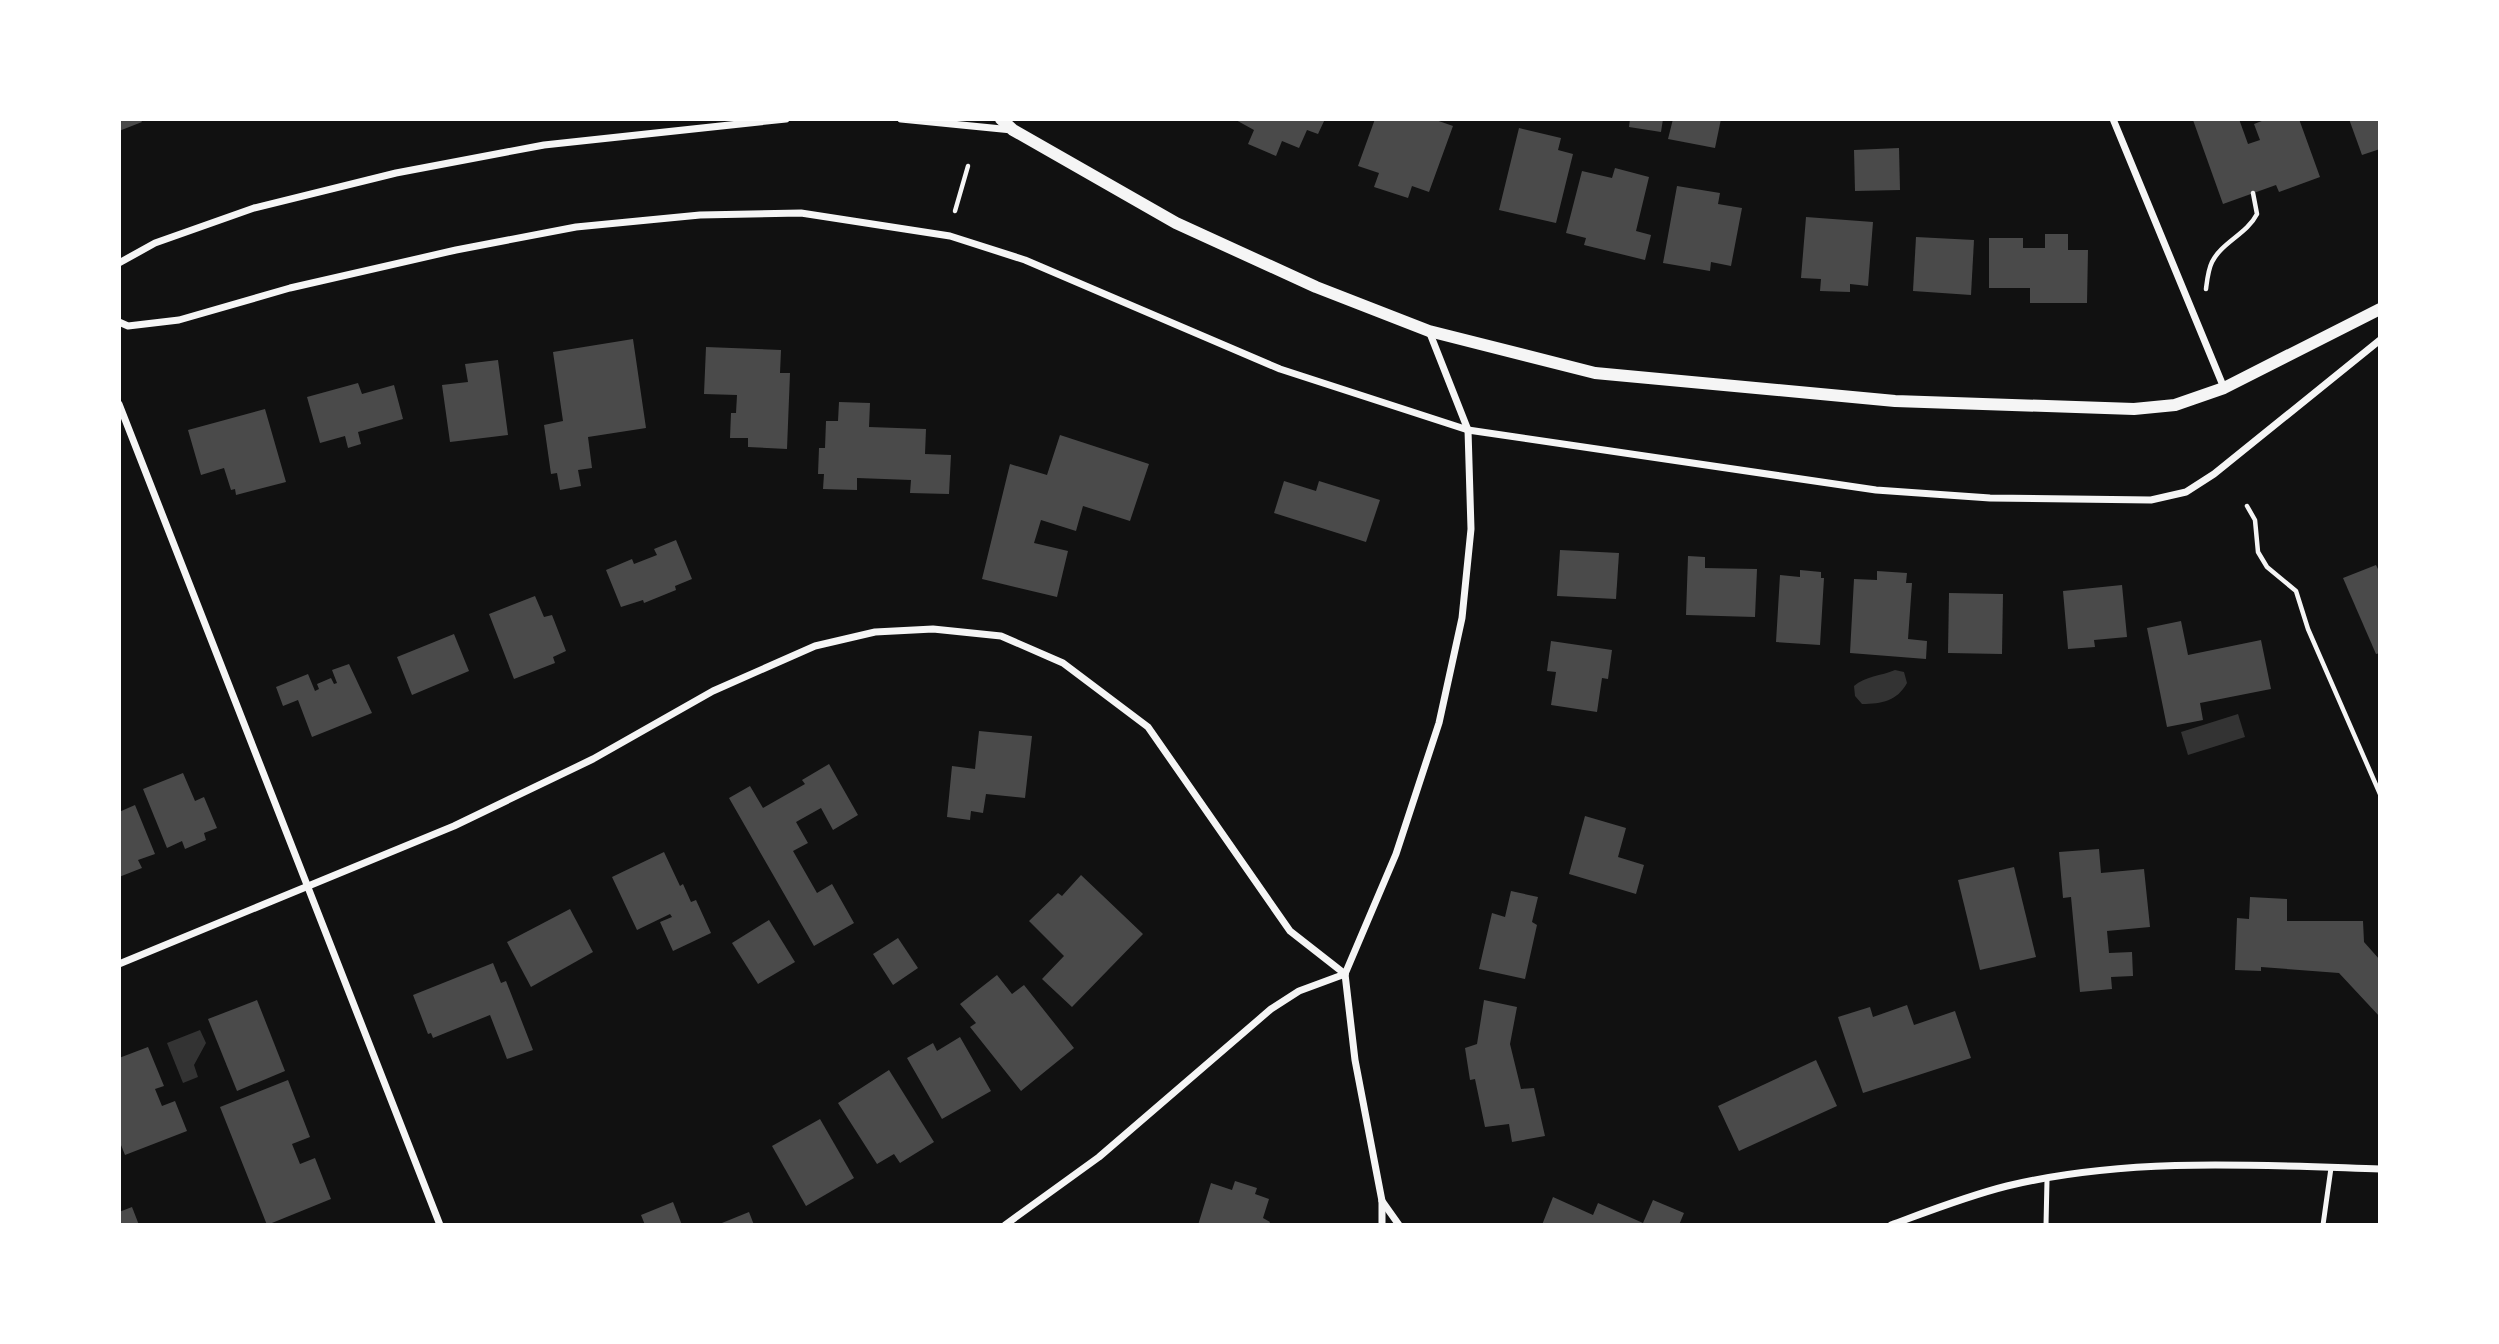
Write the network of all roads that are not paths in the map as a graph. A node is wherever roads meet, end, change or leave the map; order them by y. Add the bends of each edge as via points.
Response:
1 (786, 119) edge
2 (901, 119) edge
3 (1001, 119) edge
4 (2113, 119) edge
5 (1013, 130) junction
6 (119, 263) edge
7 (2380, 309) edge
8 (119, 322) edge
9 (1429, 331) junction
10 (2380, 340) edge
11 (2224, 388) junction
12 (119, 404) edge
13 (1468, 430) junction
14 (307, 889) junction
15 (119, 964) edge
16 (1345, 974) junction
17 (2331, 1168) junction
18 (2380, 1169) edge
19 (2047, 1180) junction
20 (1382, 1201) junction
21 (440, 1225) edge
22 (1004, 1225) edge
23 (1382, 1225) edge
24 (1399, 1225) edge
25 (1891, 1225) edge
26 (2046, 1225) edge
27 (2323, 1225) edge

1 - 6 street via 544,145 396,173 244,211 155,243
2 - 5 street
3 - 5 street
4 - 11 street
5 - 9 street via 1176,223 1316,287
7 - 11 street
8 - 13 street via 128,326 179,320 290,288 576,227 701,215 801,213 950,236 1025,260 1280,369
9 - 11 street via 1595,373 1895,401 2134,409 2175,405
9 - 13 street
10 - 13 street via 2214,474 2186,492 2151,500 1990,498 1876,490
12 - 14 street
13 - 16 street via 1471,529 1462,618 1439,723 1396,854
14 - 15 street
14 - 16 street via 467,820 593,759 713,691 815,646 875,632 933,629 1001,636 1063,663 1148,727 1290,931
14 - 21 street
16 - 20 street via 1354,1060
16 - 22 street via 1299,991 1271,1009 1099,1157
17 - 18 street
17 - 19 street via 2207,1165 2120,1169
17 - 27 lane
19 - 25 street via 1958,1200
19 - 26 lane
20 - 23 street
20 - 24 street

